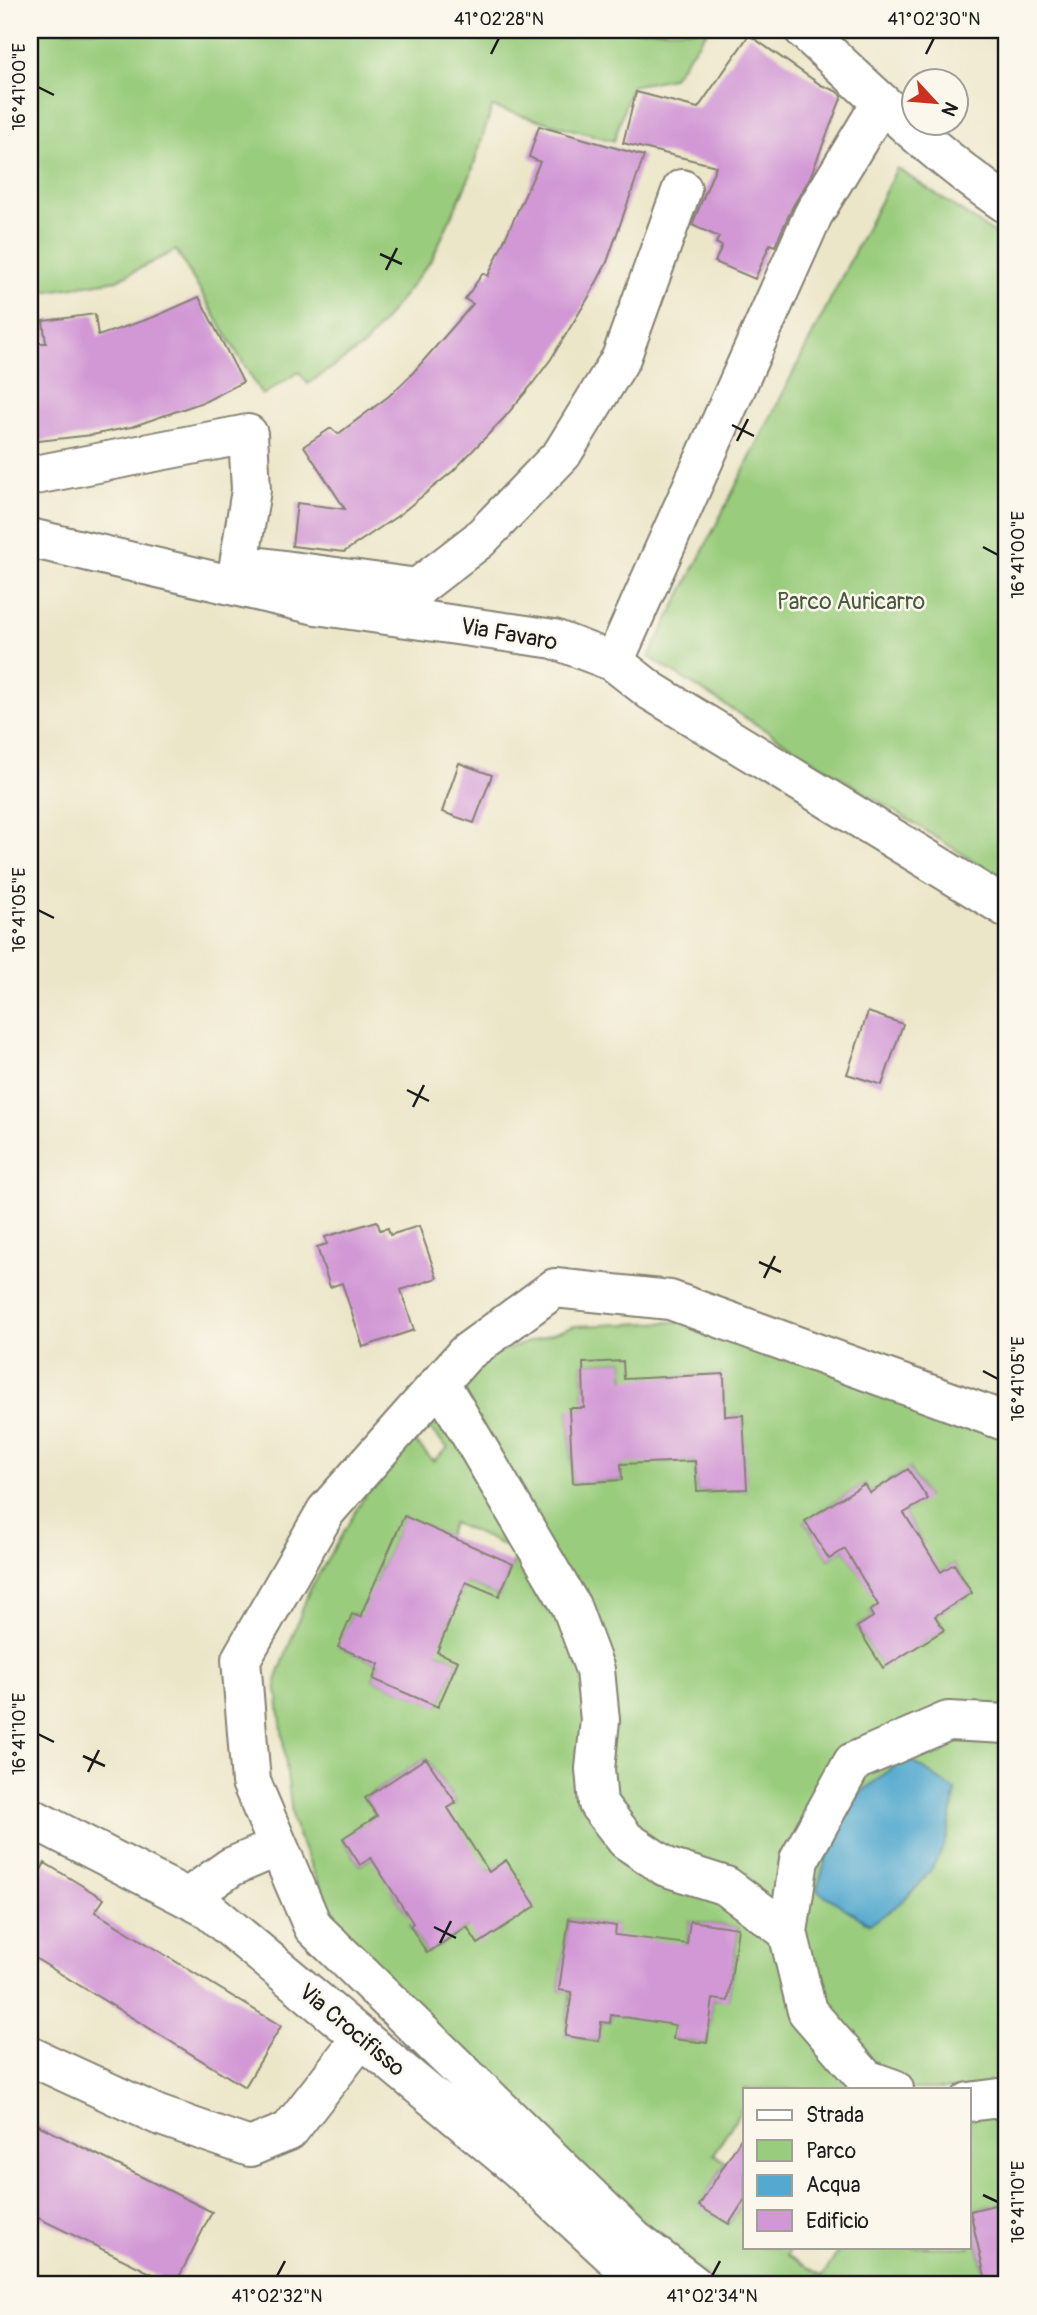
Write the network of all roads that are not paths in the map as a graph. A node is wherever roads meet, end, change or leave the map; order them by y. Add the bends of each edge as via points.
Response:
1 (804, 30) edge
2 (881, 103) junction
3 (682, 189) dead end
4 (1007, 204) edge
5 (30, 476) edge
6 (30, 538) edge
7 (418, 588) junction
8 (384, 614) junction
9 (614, 662) junction
10 (1007, 908) edge
11 (440, 1383) junction
12 (1007, 1422) edge
13 (1007, 1724) edge
14 (30, 1817) edge
15 (278, 1847) junction
16 (187, 1898) junction
17 (788, 1932) junction
18 (361, 2038) junction
19 (30, 2056) edge
20 (891, 2088) edge
21 (1007, 2097) edge
22 (970, 2102) edge
23 (644, 2285) edge
24 (694, 2285) edge

1 - 2 street
2 - 4 street
2 - 9 street via 814,215
3 - 7 street via 621,358 562,454 479,540
5 - 7 street via 248,434 251,490 239,564
6 - 8 street, Via Favaro via 316,605
7 - 8 street
8 - 9 street, Via Favaro via 554,639
9 - 10 street, Via Favaro via 651,691
11 - 12 street via 466,1353 555,1288 670,1300
11 - 15 street via 326,1511 241,1659 251,1782
11 - 17 street via 571,1606 595,1670 600,1720 595,1769 598,1804 626,1840 666,1867 726,1886
13 - 17 street via 948,1721 853,1762 799,1860
14 - 16 street, Via Crocifisso
15 - 16 street via 231,1867
15 - 24 street via 313,1927 635,2239
16 - 18 street, Via Crocifisso via 205,1907
17 - 20 street via 807,2011 866,2079
18 - 19 street via 289,2131 250,2147 158,2115
18 - 23 street, Via Crocifisso via 520,2170
21 - 22 street

